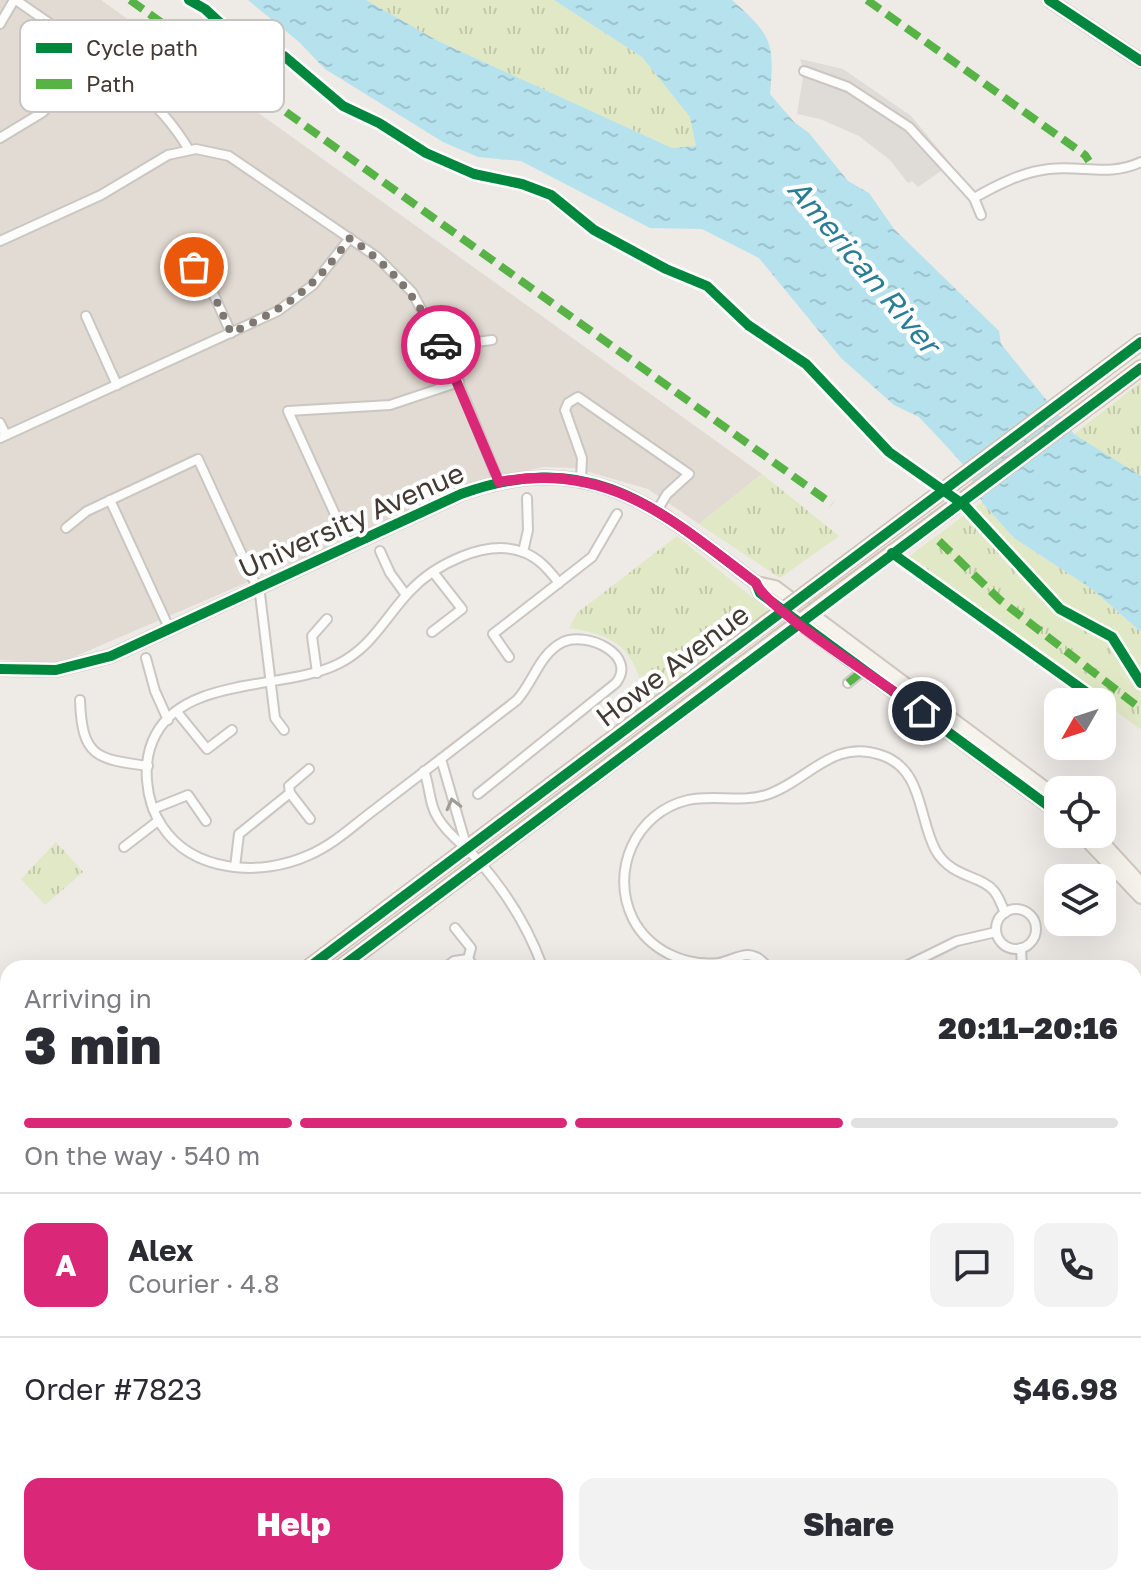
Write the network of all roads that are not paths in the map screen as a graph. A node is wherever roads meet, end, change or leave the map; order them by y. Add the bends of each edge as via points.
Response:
1 (15, 0) edge
2 (1049, 0) edge
3 (43, 20) edge
4 (0, 24) edge
5 (1141, 61) edge
6 (804, 71) dead end
7 (43, 112) edge
8 (162, 112) edge
9 (0, 138) edge
10 (189, 150) junction
11 (1141, 162) edge
12 (974, 198) junction
13 (981, 215) dead end
14 (350, 238) junction
15 (0, 241) edge
16 (194, 267) dead end
17 (86, 316) dead end
18 (231, 333) junction
19 (492, 340) dead end
20 (1141, 342) edge
21 (446, 355) junction
22 (1141, 368) edge
23 (459, 382) junction
24 (117, 385) junction
25 (0, 423) edge
26 (3, 437) edge
27 (581, 480) junction
28 (499, 482) junction
29 (527, 498) dead end
30 (110, 500) junction
31 (658, 509) junction
32 (617, 514) dead end
33 (66, 528) dead end
34 (349, 545) junction
35 (380, 551) dead end
36 (523, 552) junction
37 (433, 572) junction
38 (559, 583) junction
39 (756, 583) junction
40 (257, 587) junction
41 (406, 595) junction
42 (327, 619) dead end
43 (170, 630) junction
44 (432, 632) dead end
45 (509, 657) dead end
46 (146, 658) dead end
47 (0, 669) edge
48 (865, 669) junction
49 (317, 673) junction
50 (271, 682) junction
51 (848, 683) dead end
52 (80, 700) dead end
53 (177, 712) junction
54 (168, 720) junction
55 (232, 730) dead end
56 (284, 730) dead end
57 (441, 759) junction
58 (148, 766) junction
59 (309, 769) dead end
60 (424, 771) junction
61 (1044, 788) edge
62 (290, 793) junction
63 (478, 794) dead end
64 (1044, 803) edge
65 (153, 809) junction
66 (310, 819) dead end
67 (158, 821) junction
68 (206, 821) dead end
69 (124, 847) dead end
70 (467, 848) junction
71 (1094, 848) edge
72 (1108, 848) edge
73 (480, 862) junction
74 (235, 867) junction
75 (1141, 884) edge
76 (1141, 897) edge
77 (1005, 913) junction
78 (455, 928) dead end
79 (996, 932) junction
80 (1021, 948) junction
81 (468, 959) joint
82 (319, 960) edge
83 (351, 960) edge
84 (461, 960) edge
85 (539, 960) edge
86 (682, 960) edge
87 (726, 960) edge
88 (762, 960) edge
89 (918, 960) edge
90 (1022, 960) edge

1 - 3 street
1 - 4 street
2 - 5 street
6 - 12 street via 848,87 909,127
7 - 9 street
8 - 10 street
10 - 14 street via 219,152 240,161
10 - 15 street via 158,160 101,195
11 - 12 street via 1113,171 1052,168 1001,183
12 - 13 street
14 - 18 street via 305,292
14 - 21 street via 412,292
16 - 18 street via 209,284
17 - 24 street
18 - 24 street
19 - 21 street
20 - 70 main road, Howe Avenue, bridge
21 - 23 street
22 - 73 main road, Howe Avenue, bridge
23 - 28 street
23 - 34 street via 390,405 288,411
24 - 26 street
25 - 26 street
27 - 28 street, University Avenue
27 - 31 street, University Avenue
27 - 31 street via 582,458 565,410 578,397 689,474
28 - 34 street, University Avenue
29 - 36 street
30 - 33 street
30 - 40 street via 198,459
30 - 43 street
31 - 39 street, University Avenue
32 - 38 street via 592,557
34 - 40 street, University Avenue
35 - 41 street
36 - 37 street via 490,549
36 - 38 street
37 - 41 street
37 - 44 street via 462,609
38 - 45 street via 493,634
39 - 48 street, University Avenue via 760,593
39 - 61 street, University Avenue via 769,583
40 - 43 street, University Avenue
40 - 50 street
41 - 49 street via 370,642
42 - 49 street via 312,636
43 - 47 street, University Avenue via 77,666
46 - 54 street
48 - 51 street
48 - 64 street, University Avenue
49 - 50 street
50 - 53 street via 219,692
50 - 56 street via 275,718
52 - 58 street via 82,733 96,754
53 - 54 street
53 - 55 street via 207,749
54 - 58 street via 156,734
57 - 60 street
57 - 63 street via 517,700 559,644 589,639 615,655 621,667 616,683
70 -> 57 street
58 - 65 street
59 - 62 street via 289,786
60 - 70 street via 435,815
60 - 74 street via 310,855 265,867
62 - 66 street
62 - 74 street via 239,834
65 - 67 street
65 - 68 street via 188,795
67 - 69 street
67 - 74 street via 185,851
70 - 73 street
70 - 82 main road, Howe Avenue
71 - 76 street
72 - 75 street
73 - 83 main road, Howe Avenue
73 - 85 street via 520,918
77 - 79 street
77 - 80 street via 1024,911 1034,921 1035,934
77 - 86 street via 992,888 959,874 938,855 915,786 896,763 878,754 840,754 764,795 697,798 675,804 644,826 627,856 627,904 637,927 657,947
78 - 81 street via 471,948
79 - 80 street via 1005,945
79 - 89 street via 957,941
80 - 90 street
81 - 84 street
87 - 88 street

